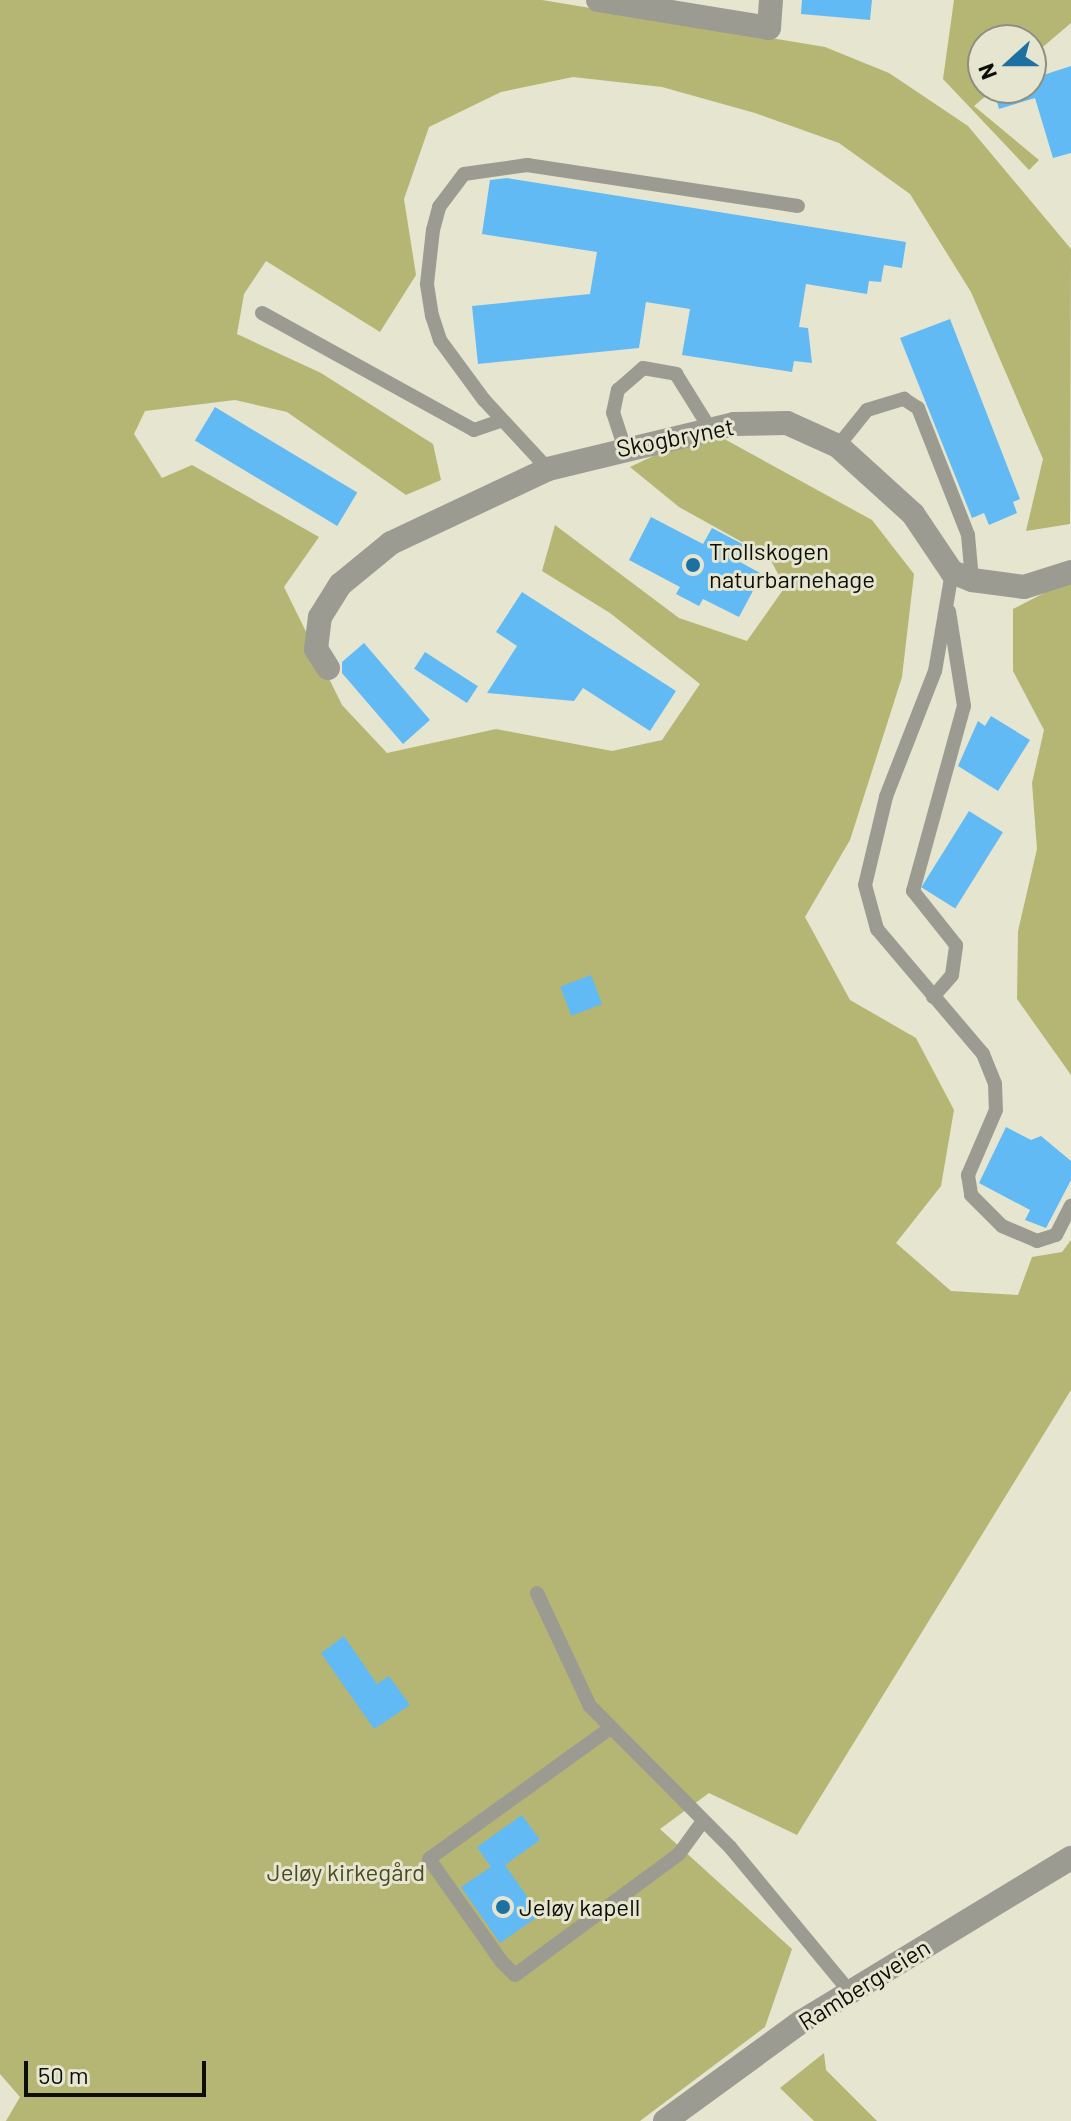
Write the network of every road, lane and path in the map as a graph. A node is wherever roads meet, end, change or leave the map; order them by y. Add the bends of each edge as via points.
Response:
1 (598, 0) edge
2 (771, 0) edge
3 (798, 206) dead end
4 (262, 313) dead end
5 (500, 421) junction
6 (709, 427) junction
7 (624, 446) junction
8 (838, 446) junction
9 (548, 469) junction
10 (1071, 572) edge
11 (962, 576) junction
12 (949, 610) junction
13 (328, 668) dead end
14 (933, 997) junction
15 (1071, 1206) edge
16 (537, 1593) dead end
17 (609, 1729) junction
18 (703, 1821) junction
19 (1071, 1858) edge
20 (849, 1991) junction
21 (665, 2121) edge

1 - 2 street via 769,28
3 - 5 lane via 527,165 464,174 439,207 427,284 440,340
4 - 5 lane via 474,430
5 - 9 lane
6 - 7 street, Skogbrynet
6 - 7 lane via 676,374 643,368 618,390 613,413
6 - 8 street, Skogbrynet via 787,423
7 - 9 street, Skogbrynet
8 - 11 street, Skogbrynet via 913,514
8 - 11 lane via 867,410 904,399 918,408 968,535
9 - 13 street, Skogbrynet via 422,525 358,568 320,617 316,649
10 - 11 street via 1024,587
11 - 12 lane
12 - 14 lane via 964,706 913,891 956,945 952,975
12 - 14 lane via 865,885 877,929
14 - 15 lane via 983,1054 998,1096 968,1175 971,1195 1002,1226 1037,1241 1056,1235
16 - 17 lane via 590,1706
17 - 18 lane
17 - 18 lane via 429,1859 515,1975 679,1854
18 - 20 lane
19 - 20 street, Rambergveien
20 - 21 street, Rambergveien

